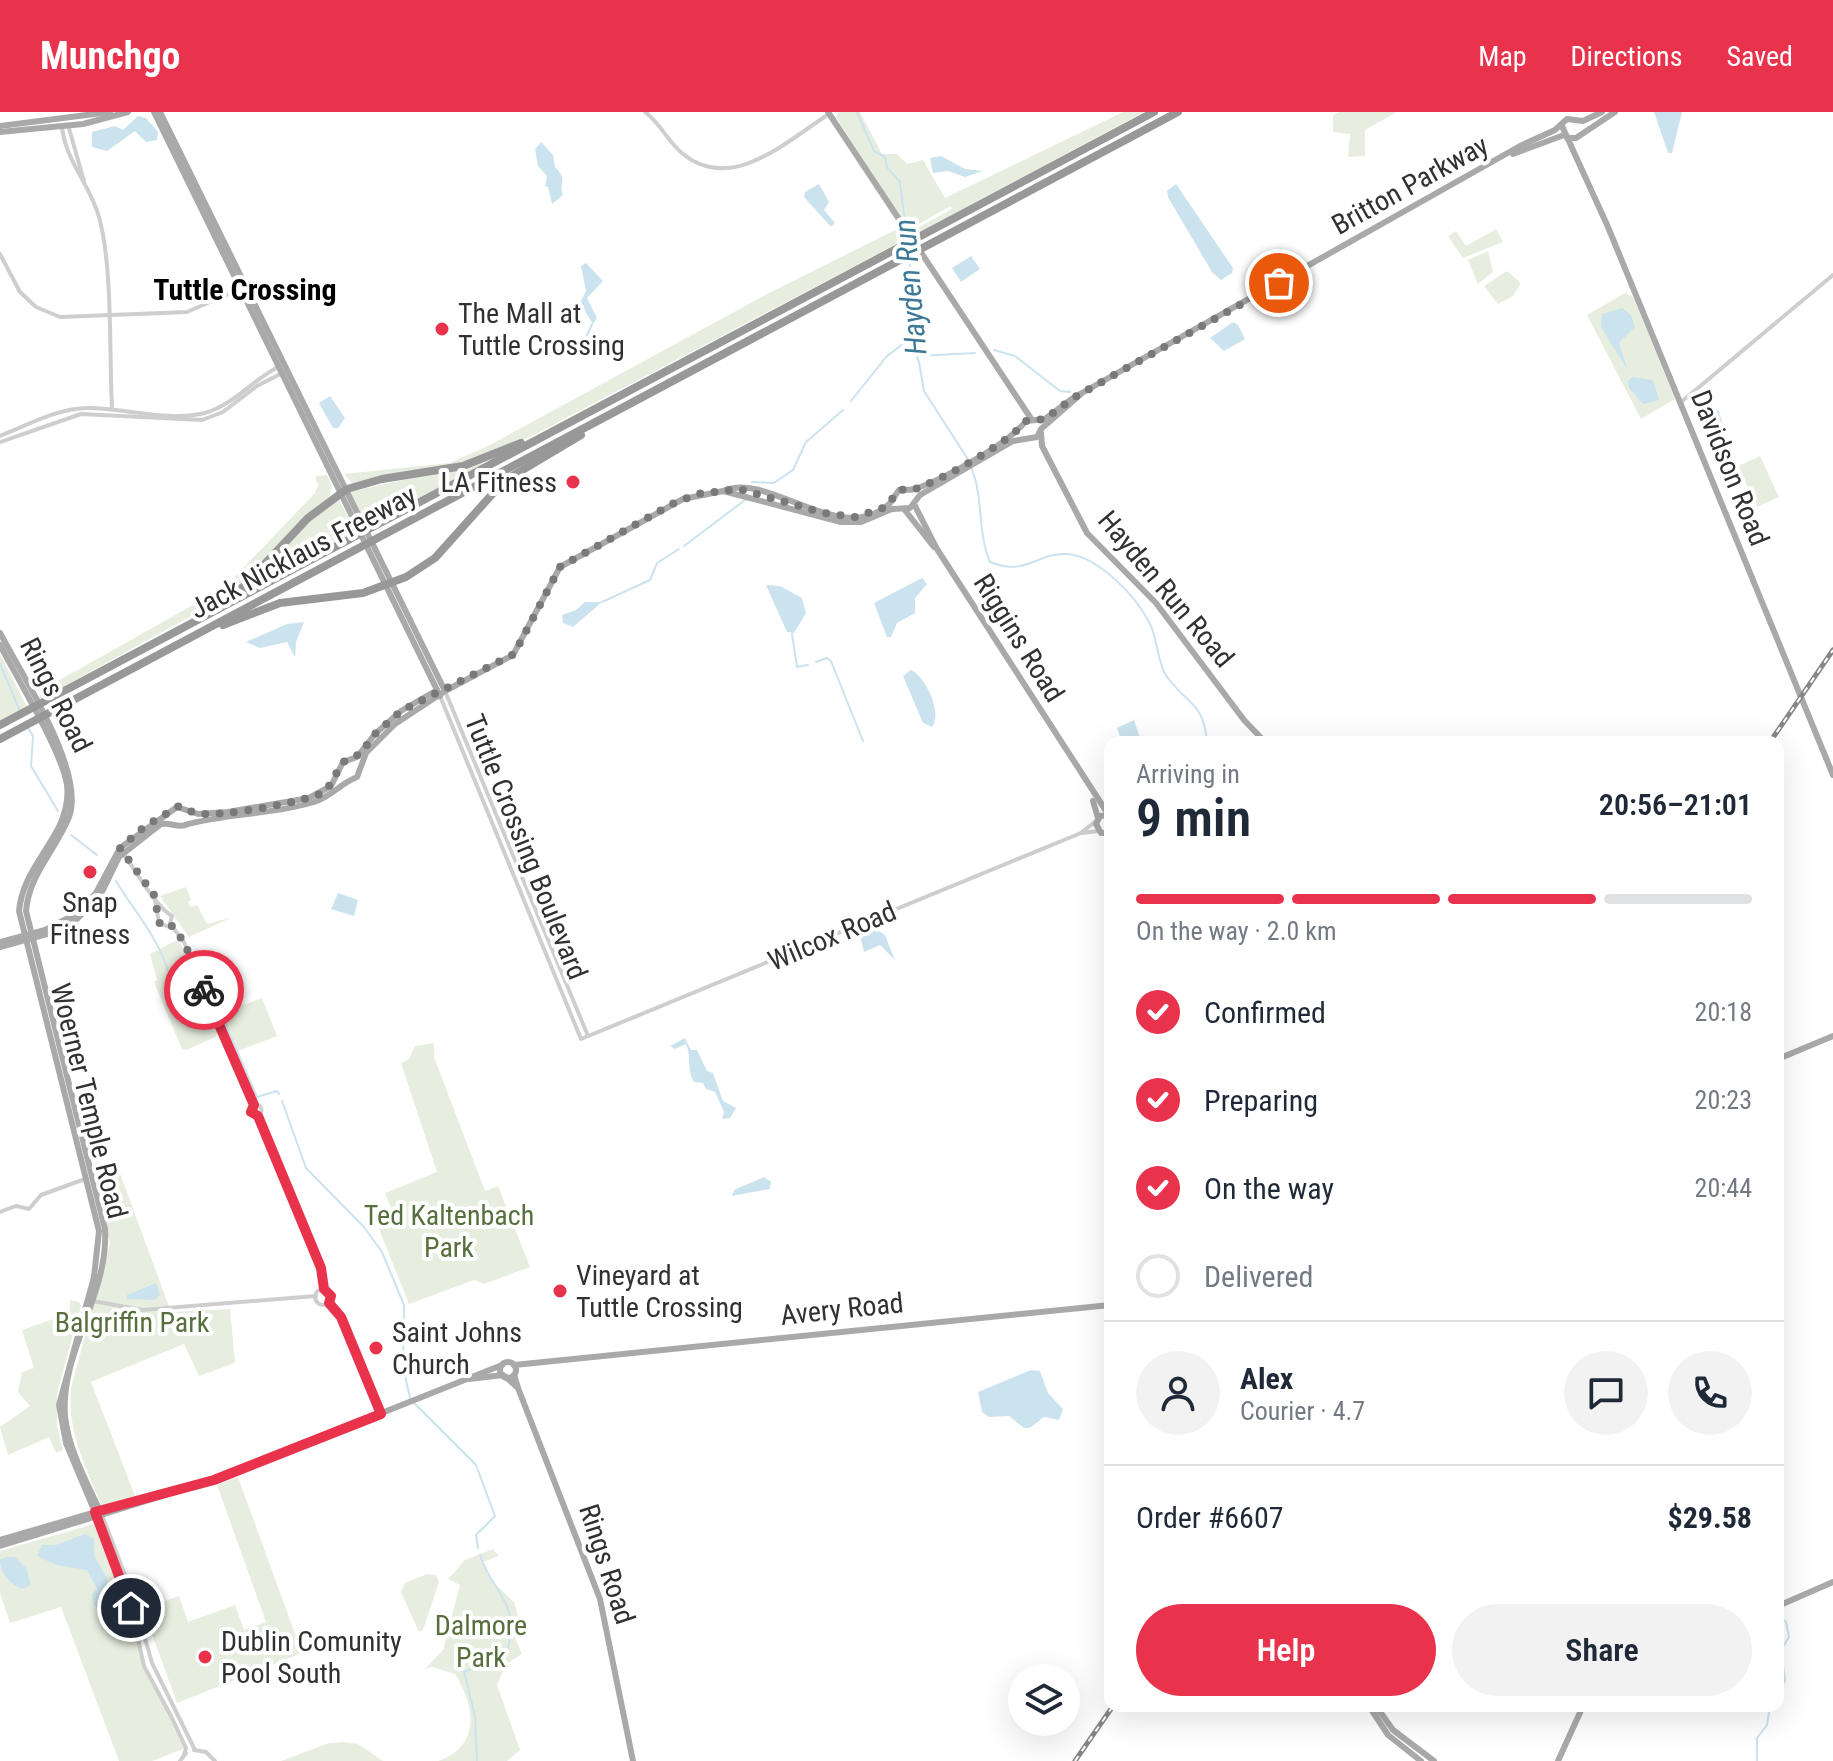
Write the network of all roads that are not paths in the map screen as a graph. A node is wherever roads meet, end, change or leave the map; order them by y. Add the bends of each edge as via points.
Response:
1 (157, 112) edge
2 (645, 112) edge
3 (1154, 112) edge
4 (1178, 112) edge
5 (1562, 112) edge
6 (1569, 112) edge
7 (1602, 112) edge
8 (1615, 112) edge
9 (119, 113) edge
10 (830, 113) edge
11 (1577, 120) junction
12 (65, 123) junction
13 (1563, 124) junction
14 (0, 129) edge
15 (1580, 134) junction
16 (1565, 136) junction
17 (1510, 155) junction
18 (1587, 177) junction
19 (0, 254) edge
20 (1833, 275) edge
21 (244, 286) junction
22 (108, 317) junction
23 (285, 368) junction
24 (1081, 394) junction
25 (1680, 403) junction
26 (1020, 406) junction
27 (622, 408) junction
28 (112, 412) junction
29 (1034, 420) junction
30 (1022, 427) junction
31 (1041, 431) junction
32 (0, 436) edge
33 (1028, 438) junction
34 (540, 439) junction
35 (0, 442) edge
36 (1047, 455) junction
37 (978, 459) junction
38 (960, 469) junction
39 (909, 490) junction
40 (344, 491) junction
41 (723, 491) junction
42 (895, 497) junction
43 (914, 502) junction
44 (902, 509) junction
45 (937, 549) junction
46 (406, 577) junction
47 (389, 584) junction
48 (406, 611) junction
49 (0, 633) edge
50 (182, 641) junction
51 (0, 645) edge
52 (117, 663) junction
53 (440, 692) junction
54 (29, 694) junction
55 (0, 725) edge
56 (1259, 736) edge
57 (0, 739) edge
58 (1063, 750) junction
59 (352, 759) junction
60 (360, 766) junction
61 (340, 771) junction
62 (1833, 775) edge
63 (68, 777) joint
64 (350, 779) junction
65 (1104, 807) edge
66 (187, 809) junction
67 (172, 811) junction
68 (1104, 816) edge
69 (1097, 820) junction
70 (174, 823) junction
71 (187, 824) junction
72 (1081, 833) junction
73 (1104, 833) edge
74 (121, 850) junction
75 (154, 895) junction
76 (166, 912) junction
77 (159, 916) junction
78 (171, 925) junction
79 (28, 937) junction
80 (0, 945) edge
81 (588, 1036) junction
82 (1833, 1036) edge
83 (581, 1039) joint
84 (1784, 1056) edge
85 (89, 1178) junction
86 (0, 1212) edge
87 (324, 1289) junction
88 (316, 1296) junction
89 (89, 1300) junction
90 (329, 1303) junction
91 (1104, 1306) edge
92 (502, 1365) junction
93 (513, 1377) junction
94 (469, 1379) junction
95 (381, 1414) junction
96 (98, 1514) junction
97 (0, 1543) edge
98 (1833, 1582) edge
99 (1784, 1603) edge
100 (1373, 1712) edge
101 (1380, 1712) edge
102 (1580, 1712) edge
103 (195, 1750) junction
104 (184, 1755) junction
105 (180, 1761) edge
106 (215, 1761) edge
107 (633, 1761) edge
108 (1421, 1761) edge
109 (1434, 1761) edge
110 (1558, 1761) edge

1 - 21 main road, Tuttle Crossing Boulevard
2 - 10 street via 683,154 720,169 756,161
3 - 34 highway, Jack Nicklaus Freeway
4 - 27 highway, Jack Nicklaus Freeway
5 - 13 main road
6 - 11 main road
7 - 11 main road
8 - 15 main road
9 - 12 main road
10 - 26 main road
11 - 13 main road, Britton Parkway
11 - 15 main road, Davidson Road
12 - 14 main road
12 - 22 street via 101,229
13 - 16 main road, Davidson Road
13 - 17 main road, Britton Parkway
15 - 16 main road, Britton Parkway
15 - 18 main road, Davidson Road via 1577,147
16 - 17 main road, Britton Parkway
16 - 18 main road, Davidson Road
17 - 24 main road, Britton Parkway
18 - 25 main road, Davidson Road
19 - 22 street via 13,282 36,307 60,317
20 - 25 street
21 - 22 street via 187,312
21 - 23 main road, Tuttle Crossing Boulevard
22 - 28 street
23 - 28 street via 251,382 221,407 202,414
23 - 40 main road, Tuttle Crossing Boulevard
24 - 29 main road, Britton Parkway
24 - 31 main road, Britton Parkway
25 - 62 main road, Davidson Road
26 - 29 main road
26 - 30 main road
27 - 46 highway via 504,481 435,558
27 - 50 highway, Jack Nicklaus Freeway
28 - 32 street via 73,409
28 - 35 street via 60,419
29 - 30 main road, Britton Parkway
29 - 31 main road, Hayden Run Road
30 - 33 main road
30 - 37 main road
31 - 33 main road, Britton Parkway
31 - 36 main road, Hayden Run Road
33 - 36 main road, Hayden Run Road
33 - 37 main road
34 - 40 highway via 463,466
34 - 52 highway, Jack Nicklaus Freeway
36 - 56 main road, Hayden Run Road via 1087,533 1156,603
37 - 38 main road
38 - 39 main road
38 - 43 main road
39 - 42 main road via 899,490
39 - 43 main road, Riggins Road
40 - 47 main road, Tuttle Crossing Boulevard
40 - 52 highway via 308,518 243,587
41 - 42 main road via 750,490 845,517 880,510
41 - 44 main road via 841,522 870,520
41 - 53 main road via 683,499 569,560 551,578 514,654
42 - 44 main road, Riggins Road
43 - 44 main road
43 - 45 main road, Riggins Road
44 - 45 main road, Riggins Road
45 - 58 main road, Riggins Road
46 - 47 highway
46 - 48 main road via 398,586
47 - 48 main road, Tuttle Crossing Boulevard
47 - 50 highway via 267,607
47 - 53 main road, Tuttle Crossing Boulevard
48 - 53 main road, Tuttle Crossing Boulevard
49 - 54 main road, Rings Road
50 - 57 highway, Jack Nicklaus Freeway
51 - 54 main road, Rings Road
52 - 55 highway, Jack Nicklaus Freeway
53 - 59 main road via 392,718
53 - 60 main road via 386,731
53 - 81 street, Tuttle Crossing Boulevard
53 - 83 street, Tuttle Crossing Boulevard
54 - 63 main road, Rings Road
58 - 65 main road, Riggins Road
58 - 69 main road, Riggins Road via 1095,804
59 - 60 main road
59 - 61 main road via 343,762
60 - 64 main road
61 - 64 main road
61 - 66 main road via 326,791 309,798 228,812 198,814
63 - 79 main road, Woerner Temple Road via 73,794 68,820 27,898
64 - 71 main road via 315,802
66 - 67 main road via 179,806
66 - 71 main road
67 - 70 main road
67 - 74 main road via 144,827
68 - 69 main road
69 - 72 street, Wilcox Road
69 - 73 main road, Riggins Road
70 - 71 main road
70 - 74 main road via 161,824
72 - 73 street, Wilcox Road
72 - 81 street, Wilcox Road
74 - 75 street
74 - 79 main road via 86,905 59,925
75 - 76 street
75 - 77 street
76 - 77 street
76 - 78 street via 173,917
77 - 78 street via 160,925
78 - 87 street via 192,960 254,1105 251,1112 258,1116 321,1268
79 - 80 main road
79 - 85 main road, Woerner Temple Road
81 - 83 street, Wilcox Road
82 - 84 main road
85 - 86 street via 41,1195 29,1209 16,1206
85 - 89 main road, Woerner Temple Road via 99,1237
87 - 88 street
87 - 90 street via 331,1296
88 - 89 street via 133,1310
88 - 90 street via 321,1304
89 - 96 main road, Woerner Temple Road via 65,1414
90 - 95 street via 341,1317
91 - 93 main road, Avery Road via 531,1365
92 - 93 main road, Rings Road
92 - 93 main road via 508,1362
92 - 94 main road
93 - 94 main road
93 - 107 main road, Rings Road via 600,1599
94 - 95 main road
95 - 96 main road via 214,1480
96 - 97 main road
96 - 103 street, Woerner Temple Road via 132,1593 152,1663
96 - 104 street, Woerner Temple Road via 131,1608 144,1666 186,1748
98 - 99 main road
100 - 108 main road via 1388,1735
101 - 109 main road via 1393,1730
102 - 110 main road
103 - 104 street
103 - 106 street
104 - 105 street

